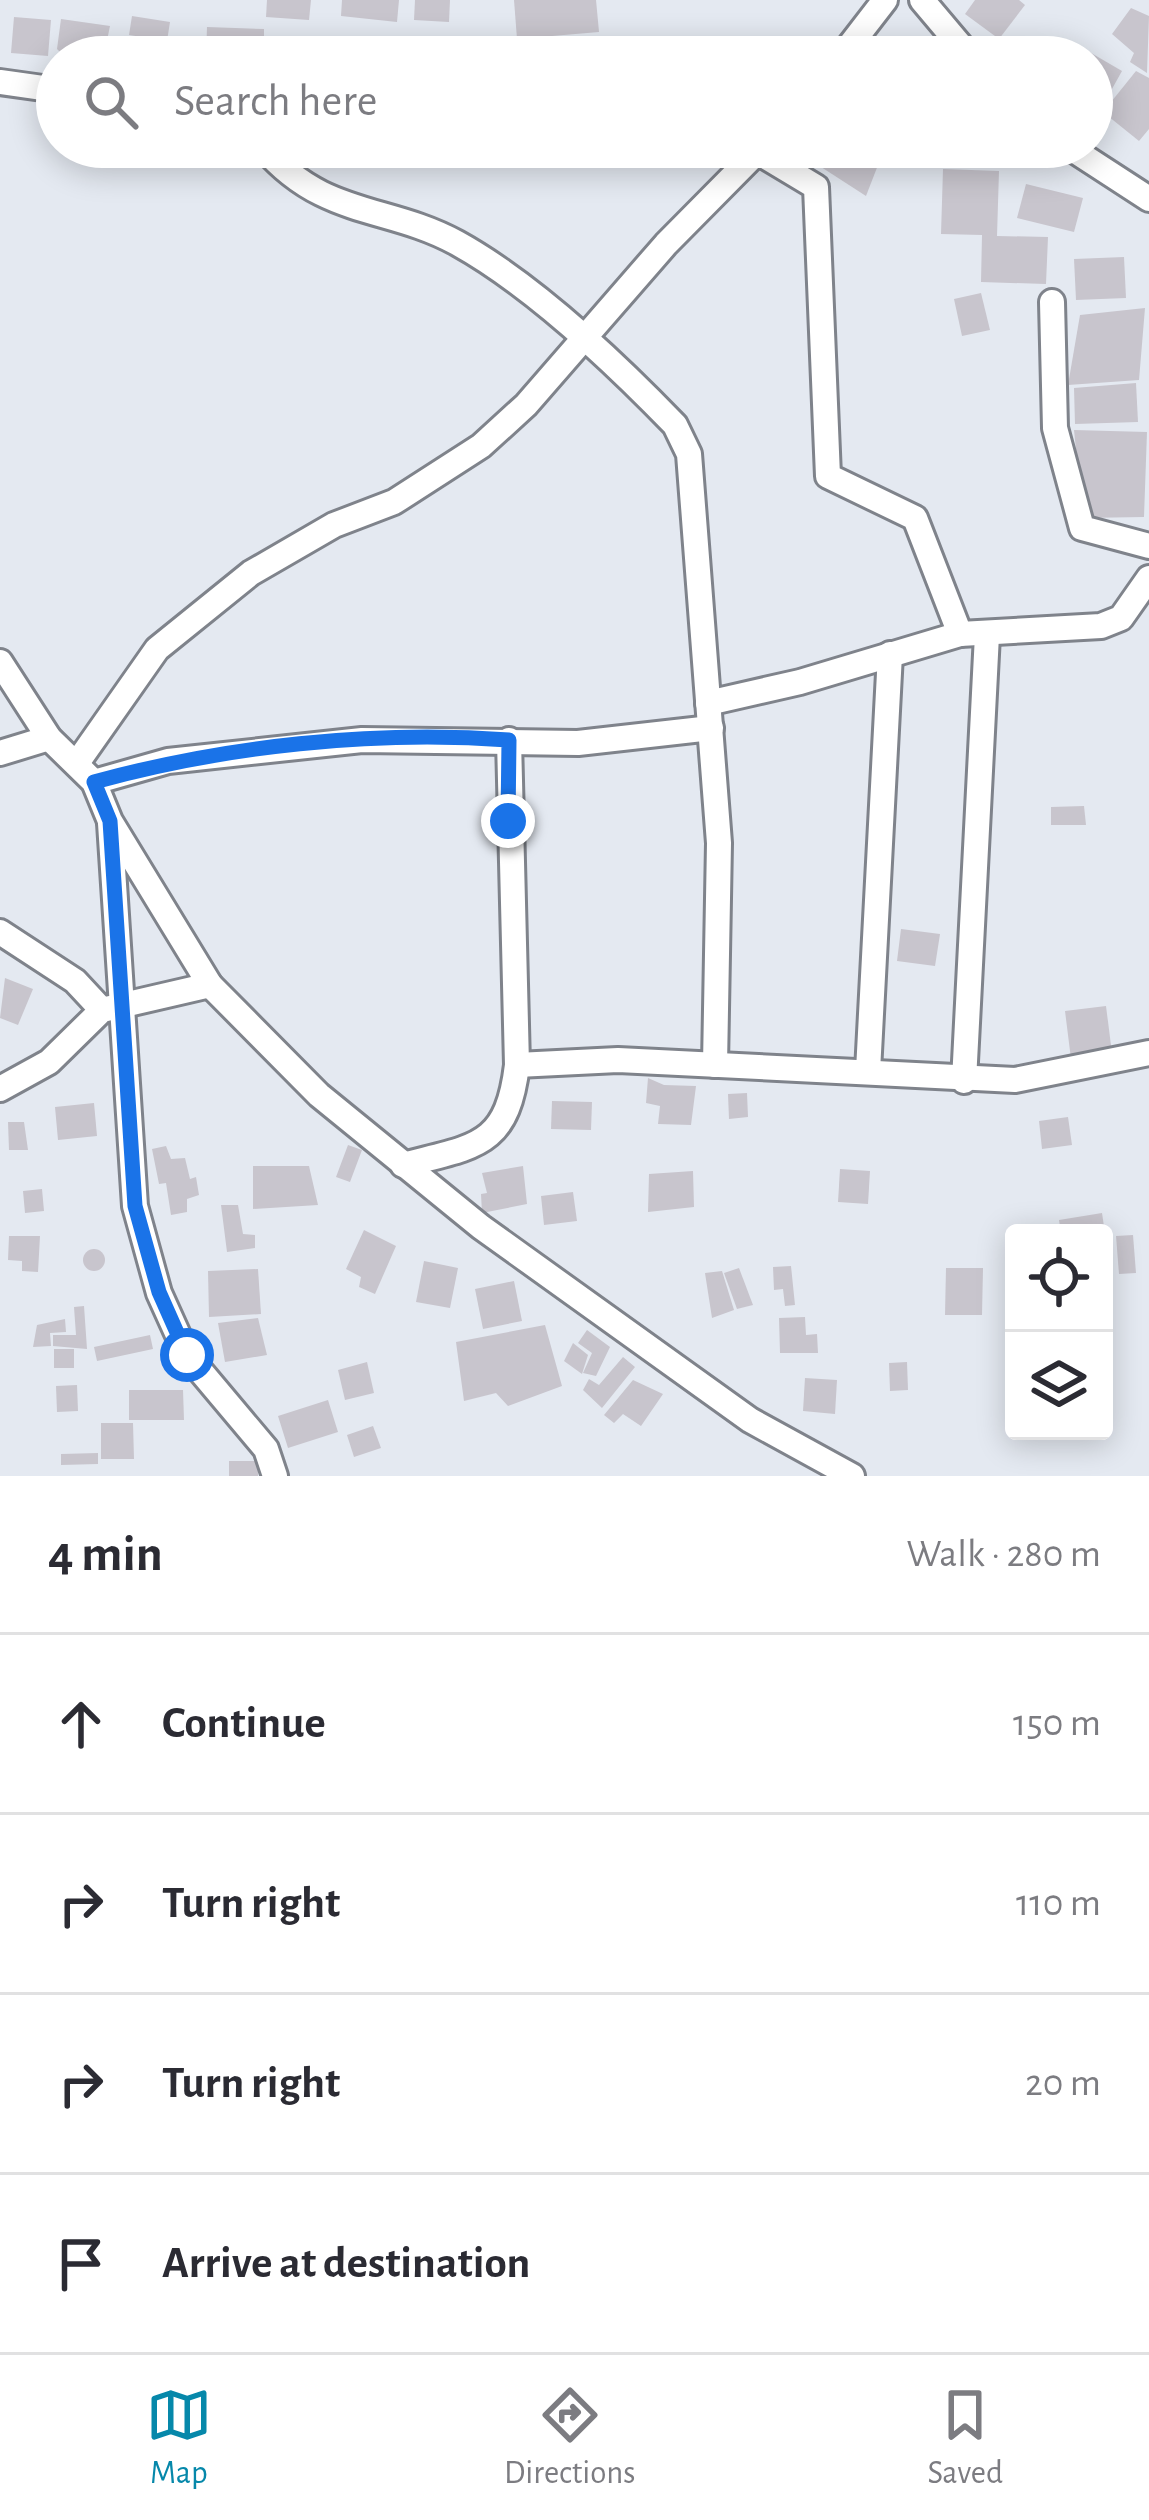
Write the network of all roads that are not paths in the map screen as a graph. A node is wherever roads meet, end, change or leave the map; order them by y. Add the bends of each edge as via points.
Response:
1 (885, 0) edge
2 (922, 0) edge
3 (858, 36) edge
4 (952, 36) edge
5 (0, 82) edge
6 (36, 87) edge
7 (280, 168) edge
8 (743, 168) edge
9 (787, 168) edge
10 (1101, 168) edge
11 (1149, 200) edge
12 (1052, 302) dead end
13 (580, 340) junction
14 (1149, 546) edge
15 (1149, 578) edge
16 (974, 634) junction
17 (890, 654) junction
18 (0, 662) edge
19 (710, 715) junction
20 (49, 738) junction
21 (509, 740) junction
22 (0, 753) edge
23 (85, 773) junction
24 (110, 821) junction
25 (0, 932) edge
26 (210, 985) junction
27 (111, 1009) junction
28 (1149, 1053) edge
29 (518, 1065) junction
30 (716, 1065) junction
31 (868, 1071) junction
32 (964, 1081) junction
33 (0, 1089) edge
34 (403, 1165) junction
35 (275, 1476) edge
36 (852, 1476) edge

1 - 3 street
2 - 4 street
5 - 6 street
7 - 13 street via 343,205 452,240 506,273
8 - 13 street
9 - 16 street via 816,187 828,476 915,518
10 - 11 street
12 - 14 street via 1055,428 1082,528
13 - 19 street via 675,425 689,454
13 - 23 street via 481,446 394,502 250,572 157,649
15 - 16 street via 1121,618 1102,626
16 - 17 street
16 - 32 street
17 - 19 street
17 - 31 street
18 - 20 street
19 - 21 street via 578,742
19 - 30 street via 719,843
20 - 22 street
20 - 23 street
21 - 23 street via 340,742
21 - 29 street
23 - 24 street
24 - 26 street
24 - 27 street
25 - 27 street
26 - 27 street
26 - 34 street via 319,1095
27 - 33 street via 49,1062
27 - 35 street via 135,1206 159,1292 187,1355 266,1449
28 - 32 street via 1078,1071
29 - 30 street
29 - 34 street via 508,1112 492,1134
30 - 31 street
31 - 32 street
34 - 36 street via 750,1420

